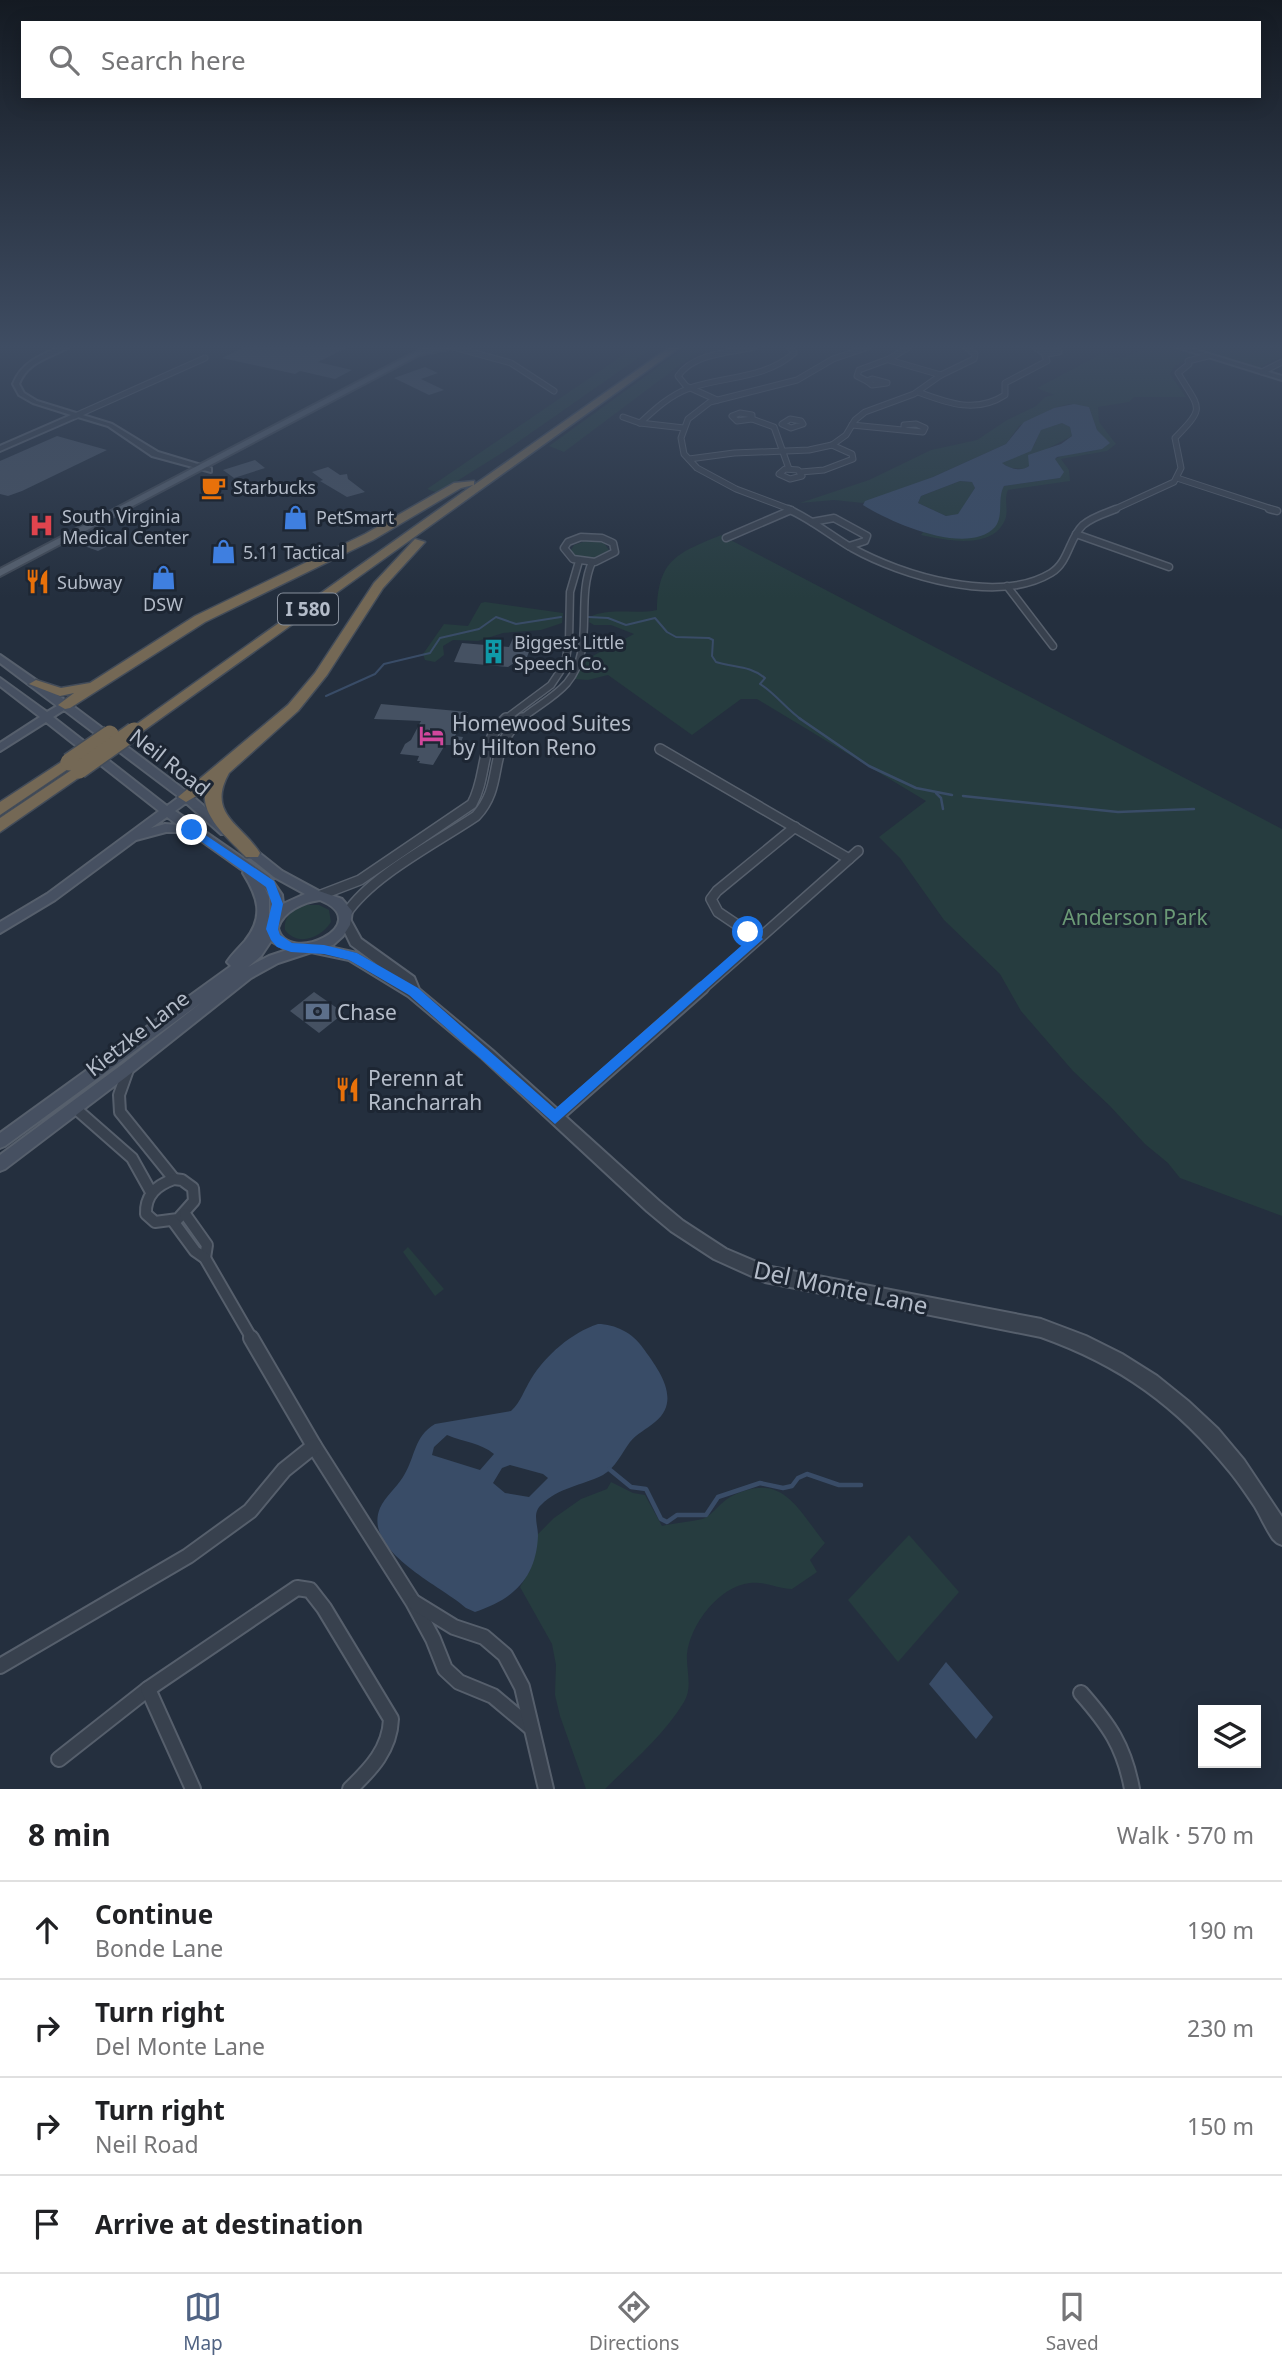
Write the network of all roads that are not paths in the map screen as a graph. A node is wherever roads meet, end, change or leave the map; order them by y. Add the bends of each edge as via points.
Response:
1 (42, 430) edge
2 (106, 430) edge
3 (272, 430) edge
4 (550, 430) edge
5 (555, 430) edge
6 (683, 430) edge
7 (776, 430) edge
8 (848, 430) edge
9 (1181, 430) edge
10 (832, 444) junction
11 (0, 449) edge
12 (784, 452) junction
13 (689, 459) junction
14 (789, 469) junction
15 (200, 471) junction
16 (801, 472) junction
17 (1177, 478) junction
18 (476, 485) junction
19 (791, 510) junction
20 (1277, 511) dead end
21 (812, 522) junction
22 (1076, 534) junction
23 (726, 538) dead end
24 (849, 546) junction
25 (579, 561) junction
26 (592, 562) junction
27 (1169, 567) dead end
28 (0, 573) edge
29 (0, 582) edge
30 (1007, 586) junction
31 (1053, 646) dead end
32 (0, 658) edge
33 (101, 680) junction
34 (0, 681) edge
35 (36, 684) junction
36 (65, 705) junction
37 (47, 717) junction
38 (0, 748) edge
39 (660, 749) dead end
40 (74, 766) junction
41 (223, 770) junction
42 (186, 797) junction
43 (0, 810) edge
44 (165, 810) junction
45 (0, 826) edge
46 (795, 828) junction
47 (192, 830) junction
48 (858, 851) dead end
49 (849, 859) junction
50 (248, 860) junction
51 (96, 864) junction
52 (319, 895) junction
53 (277, 915) junction
54 (346, 918) junction
55 (0, 928) edge
56 (272, 929) junction
57 (758, 939) junction
58 (309, 948) junction
59 (207, 988) junction
60 (413, 992) junction
61 (129, 1067) junction
62 (75, 1108) junction
63 (555, 1118) junction
64 (0, 1141) edge
65 (0, 1164) edge
66 (174, 1180) junction
67 (151, 1192) junction
68 (185, 1214) junction
69 (173, 1221) junction
70 (205, 1258) junction
71 (314, 1446) junction
72 (1282, 1535) edge
73 (413, 1602) junction
74 (0, 1666) edge
75 (148, 1689) junction
76 (1081, 1693) dead end
77 (530, 1727) junction
78 (59, 1759) dead end
79 (193, 1789) edge
80 (350, 1789) edge
81 (546, 1789) edge
82 (1132, 1789) edge

1 - 11 street
2 - 15 street via 148,457
3 - 15 main road
4 - 18 highway, I 580
5 - 18 highway, I 580
6 - 13 street via 681,440
7 - 12 street
8 - 10 street
9 - 17 street via 1175,438 1181,468
10 - 12 street
10 - 16 street via 853,459
12 - 13 street
12 - 14 street
13 - 19 street via 720,482
14 - 16 street
14 - 16 street via 779,474 792,479
15 - 28 main road
15 - 29 main road
17 - 20 street
17 - 22 street via 1091,519
18 - 33 highway via 458,485 369,537 200,619
18 - 40 highway, I 580, bridge
18 - 41 highway via 471,500 419,541 365,602 309,690
19 - 21 street
19 - 23 street
21 - 24 street
21 - 24 street via 834,519 867,536
22 - 27 street
22 - 30 street via 1057,570 1031,582
24 - 30 street via 882,562 938,579
25 - 26 street
25 - 26 street via 564,552 574,539 594,537 613,543 612,555
25 - 52 street via 570,592 570,644 565,665 550,687 492,734 472,804 360,880
26 - 54 street via 582,593 582,644 576,668 563,687 505,734 490,801 475,816 373,884 356,899
30 - 31 street
32 - 35 main road, Neil Road
33 - 35 highway via 65,692
33 - 36 highway
34 - 37 main road, Neil Road
35 - 36 main road, Neil Road
36 - 37 main road
36 - 42 main road, Neil Road
37 - 38 main road
37 - 44 main road, Neil Road
39 - 46 street
40 - 43 highway, I 580
40 - 45 highway, I 580
41 - 42 highway
41 - 50 highway via 211,789 211,804
42 - 44 main road
42 - 50 main road, Neil Road
44 - 47 main road, Neil Road
44 - 51 main road
46 - 49 street
46 - 57 street via 711,899 718,912
47 - 50 main road, Neil Road
47 - 51 main road via 174,827 147,833
48 - 49 street
49 - 57 street
50 - 52 main road, Neil Road
50 - 53 main road, Neil Road via 276,895
50 - 59 main road via 264,903 257,934
51 - 55 main road
52 - 53 main road via 288,904
52 - 54 main road via 337,900
53 - 56 main road
54 - 58 main road via 335,937
54 - 60 street, Del Monte Lane via 356,942 409,981
56 - 58 main road via 281,944
56 - 59 main road, Kietzke Lane via 256,953
57 - 63 street
58 - 60 street, Del Monte Lane via 352,956
58 - 61 main road, Kietzke Lane via 246,974
59 - 64 main road, Kietzke Lane
60 - 63 street, Del Monte Lane
61 - 62 main road, Kietzke Lane
61 - 66 street via 119,1097 120,1118
62 - 65 main road, Kietzke Lane
62 - 67 street via 132,1158
63 - 72 street, Del Monte Lane via 677,1226 743,1266 815,1285 1041,1328 1120,1360 1205,1429 1254,1489
66 - 67 street
66 - 68 street via 193,1188 194,1201
67 - 69 street via 145,1207 149,1219
68 - 69 street
68 - 70 street via 207,1245
69 - 70 street
70 - 71 street
71 - 73 street
71 - 74 street via 285,1470 250,1511 198,1548
73 - 77 street via 445,1669 459,1682 494,1696
73 - 77 street via 454,1627 484,1637 505,1654 522,1688
75 - 78 street
75 - 79 street
75 - 80 street via 298,1588 310,1590 391,1719 392,1735 371,1768
76 - 82 street via 1123,1746
77 - 81 street

